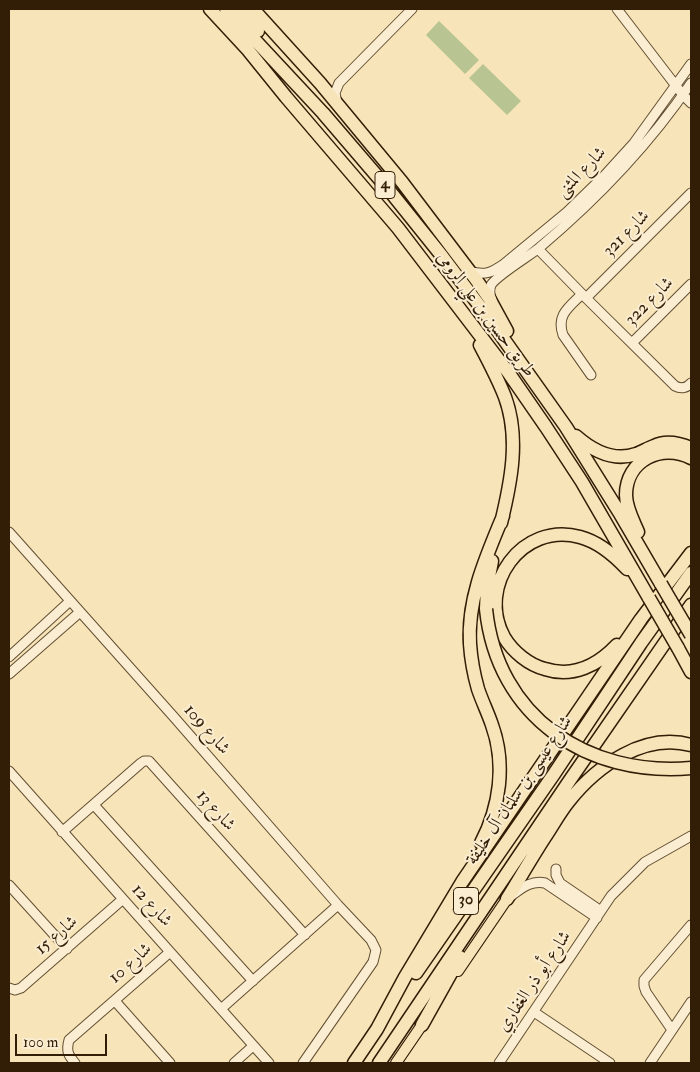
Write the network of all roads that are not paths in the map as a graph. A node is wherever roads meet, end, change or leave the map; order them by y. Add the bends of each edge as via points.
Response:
1 (199, 9) edge
2 (210, 9) edge
3 (226, 9) edge
4 (239, 9) edge
5 (253, 9) edge
6 (412, 9) edge
7 (617, 9) edge
8 (691, 64) edge
9 (320, 83) junction
10 (339, 83) junction
11 (691, 83) edge
12 (676, 85) junction
13 (683, 95) junction
14 (286, 97) junction
15 (337, 104) junction
16 (691, 104) edge
17 (323, 113) junction
18 (691, 193) edge
19 (538, 249) junction
20 (471, 272) junction
21 (691, 284) edge
22 (584, 296) junction
23 (494, 308) junction
24 (464, 314) junction
25 (632, 343) junction
26 (529, 374) junction
27 (591, 375) dead end
28 (691, 383) edge
29 (566, 427) junction
30 (691, 448) edge
31 (691, 458) edge
32 (503, 516) junction
33 (9, 532) edge
34 (691, 546) edge
35 (691, 552) edge
36 (678, 569) junction
37 (654, 572) junction
38 (691, 573) edge
39 (640, 583) junction
40 (70, 601) junction
41 (691, 605) edge
42 (80, 612) junction
43 (641, 620) junction
44 (691, 621) edge
45 (41, 628) junction
46 (691, 635) edge
47 (9, 657) edge
48 (691, 672) edge
49 (9, 674) edge
50 (628, 698) junction
51 (691, 745) edge
52 (691, 768) edge
53 (9, 771) edge
54 (94, 805) junction
55 (62, 832) junction
56 (691, 836) edge
57 (504, 879) junction
58 (462, 882) junction
59 (9, 885) edge
60 (556, 889) junction
61 (123, 899) junction
62 (507, 899) junction
63 (338, 905) junction
64 (599, 915) junction
65 (691, 925) edge
66 (305, 935) junction
67 (66, 949) junction
68 (170, 952) junction
69 (253, 981) junction
70 (9, 988) edge
71 (115, 1001) junction
72 (691, 1002) edge
73 (221, 1009) junction
74 (534, 1012) junction
75 (422, 1025) junction
76 (377, 1029) junction
77 (672, 1030) junction
78 (253, 1046) junction
79 (76, 1063) edge
80 (170, 1063) edge
81 (234, 1063) edge
82 (268, 1063) edge
83 (303, 1063) edge
84 (354, 1063) edge
85 (379, 1063) edge
86 (396, 1063) edge
87 (499, 1063) edge
88 (610, 1063) edge
89 (650, 1063) edge

1 - 14 highway
2 - 14 highway, طريق حسين بن علي الرومي / 4
3 - 17 highway, طريق حسين بن علي الرومي / 4
4 - 17 highway
5 - 9 highway
6 - 10 street
7 - 12 street
8 - 12 street, شارع المثنى
9 - 10 street
9 - 15 highway
10 - 15 street via 335,93
11 - 13 street, شارع المثنى
12 - 13 street
12 - 20 street, شارع المثنى via 634,143 568,212 494,271 487,274
13 - 16 street
13 - 19 street, شارع المثنى via 610,182
14 - 24 highway, طريق حسين بن علي الرومي / 4 via 398,228
15 - 20 highway
17 - 26 highway, طريق حسين بن علي الرومي / 4 via 442,256
18 - 22 street, شارع 321
19 - 22 street
19 - 23 street, شارع المثنى via 491,286
20 - 23 highway
21 - 25 street, شارع 322
22 - 25 street
22 - 27 street, شارع 321 via 566,310 560,328
23 - 26 highway
24 - 32 highway via 494,372 511,420 512,465
24 - 39 highway, طريق حسين بن علي الرومي / 4 via 508,372 582,482
25 - 28 street via 675,386 679,388
26 - 29 highway, طريق حسين بن علي الرومي / 4
29 - 30 highway via 605,455 635,454 666,442
29 - 37 highway, طريق حسين بن علي الرومي / 4
31 - 37 highway via 674,452 656,454 641,462 630,478 626,493 630,514
32 - 52 highway, bridge via 489,575 486,609 497,660 518,698 553,732 592,754 650,768
32 - 58 highway via 478,583 470,632 476,681 498,748 498,790 488,829
33 - 40 street, شارع 109
34 - 36 highway
35 - 36 highway
36 - 43 highway
37 - 46 highway, طريق حسين بن علي الرومي / 4, bridge
38 - 76 highway, شارع عيسى بن سلمان آل خليفة / 30
39 - 43 highway via 602,547 579,537 553,536 533,542 514,557 504,570 495,597 498,624 510,646 530,663 554,671 578,670 599,661
39 - 48 highway, طريق حسين بن علي الرومي / 4, bridge
40 - 42 street, شارع 109
40 - 45 street
41 - 50 highway, شارع عيسى بن سلمان آل خليفة / 30
42 - 49 street
42 - 63 street, شارع 109
43 - 58 highway
44 - 50 highway
45 - 47 street
45 - 49 street via 47,627 50,632
50 - 57 highway, شارع عيسى بن سلمان آل خليفة / 30
51 - 62 highway via 670,742 631,750 589,780 562,810
53 - 55 street, شارع 12
54 - 55 street, شارع 13
54 - 66 street, شارع 13 via 140,763 148,761
54 - 69 street
55 - 61 street, شارع 12
56 - 64 street, شارع أبو ذر الغفاري via 646,862 612,896
57 - 75 highway
57 - 85 highway, 30
58 - 76 highway
59 - 67 street
60 - 62 street via 545,883 532,882
60 - 64 street
60 - 64 street via 554,881 556,871 560,883
61 - 67 street, شارع 15
61 - 68 street, شارع 12
62 - 75 main road
63 - 66 street
63 - 83 street, شارع 109 via 371,940 376,950 373,962
64 - 74 street, شارع أبو ذر الغفاري
65 - 77 street via 644,980 646,992
66 - 69 street
67 - 70 street, شارع 15 via 22,988
68 - 71 street, شارع 10
68 - 73 street, شارع 12
69 - 73 street
71 - 79 street, شارع 10 via 70,1040 69,1056
71 - 80 street, شارع 10
72 - 77 street
73 - 78 street, شارع 12
74 - 87 street, شارع أبو ذر الغفاري
74 - 88 street
75 - 86 main road
76 - 84 highway, 30
77 - 89 street
78 - 81 street
78 - 82 street, شارع 12

